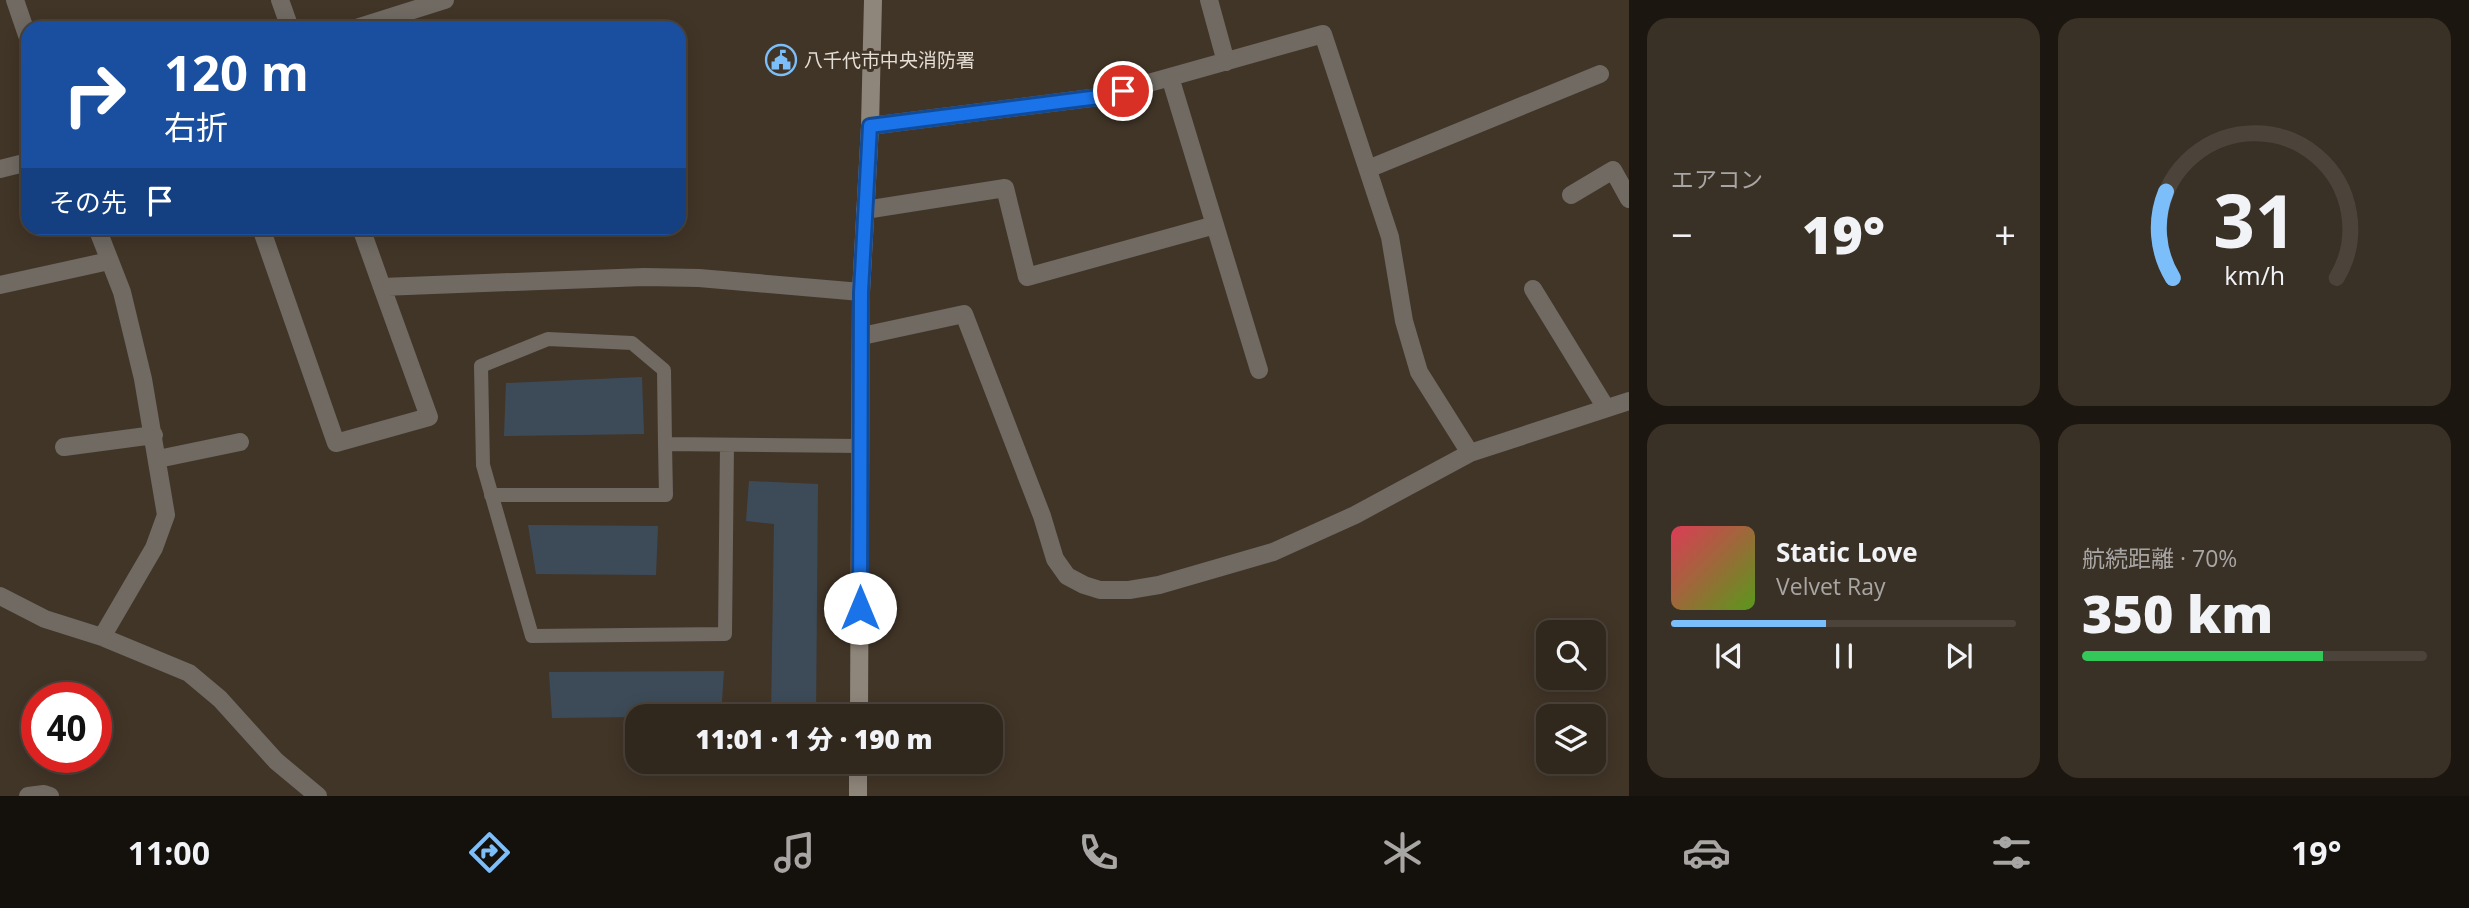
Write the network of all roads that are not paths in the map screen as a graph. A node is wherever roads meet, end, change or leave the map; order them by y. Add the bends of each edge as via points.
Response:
1 (15, 0) edge
2 (280, 0) edge
3 (444, 0) edge
4 (873, 0) edge
5 (1209, 0) edge
6 (22, 21) edge
7 (288, 21) edge
8 (378, 21) edge
9 (1226, 62) junction
10 (1600, 74) dead end
11 (1170, 78) junction
12 (870, 126) junction
13 (21, 164) edge
14 (0, 169) edge
15 (1368, 169) junction
16 (1571, 195) dead end
17 (1629, 199) edge
18 (865, 210) junction
19 (1215, 225) junction
20 (100, 235) edge
21 (263, 235) edge
22 (363, 235) edge
23 (110, 261) junction
24 (0, 285) edge
25 (382, 287) junction
26 (1533, 289) dead end
27 (861, 292) junction
28 (862, 336) junction
29 (1259, 370) dead end
30 (1629, 401) edge
31 (1606, 408) junction
32 (154, 436) junction
33 (240, 442) dead end
34 (665, 444) junction
35 (727, 444) junction
36 (861, 446) junction
37 (64, 447) dead end
38 (1470, 453) junction
39 (158, 458) junction
40 (491, 495) junction
41 (0, 596) edge
42 (102, 636) junction
43 (859, 704) edge
44 (858, 774) edge
45 (28, 796) edge
46 (50, 796) edge
47 (318, 796) edge
48 (858, 796) edge

1 - 6 street
2 - 7 street
3 - 8 street
4 - 12 street
5 - 9 street
9 - 11 street
9 - 15 street via 1323,34
10 - 15 street
11 - 12 street via 1099,97
11 - 19 street
12 - 18 street
13 - 14 street
15 - 38 street via 1390,237 1404,321 1419,372
16 - 17 street via 1613,170
18 - 19 street via 1006,188 1027,277
18 - 27 street
19 - 29 street
20 - 23 street
21 - 25 street via 337,443 429,416
22 - 25 street
23 - 24 street
23 - 32 street via 125,305
25 - 27 street via 644,277
26 - 31 street
27 - 28 street
28 - 36 street
28 - 38 street via 964,314 1055,559 1067,576 1100,590 1159,585 1273,552
30 - 31 street
31 - 38 street
32 - 37 street
32 - 39 street
33 - 39 street
34 - 35 lane
34 - 40 lane via 666,495
34 - 40 lane via 664,370 632,344 548,339 481,366 483,465
35 - 36 lane
35 - 40 lane via 725,634 532,636
36 - 43 street
39 - 42 street via 166,515 154,548
41 - 42 street via 46,619
42 - 47 street via 189,673 220,699 276,761
44 - 48 street
45 - 46 street

